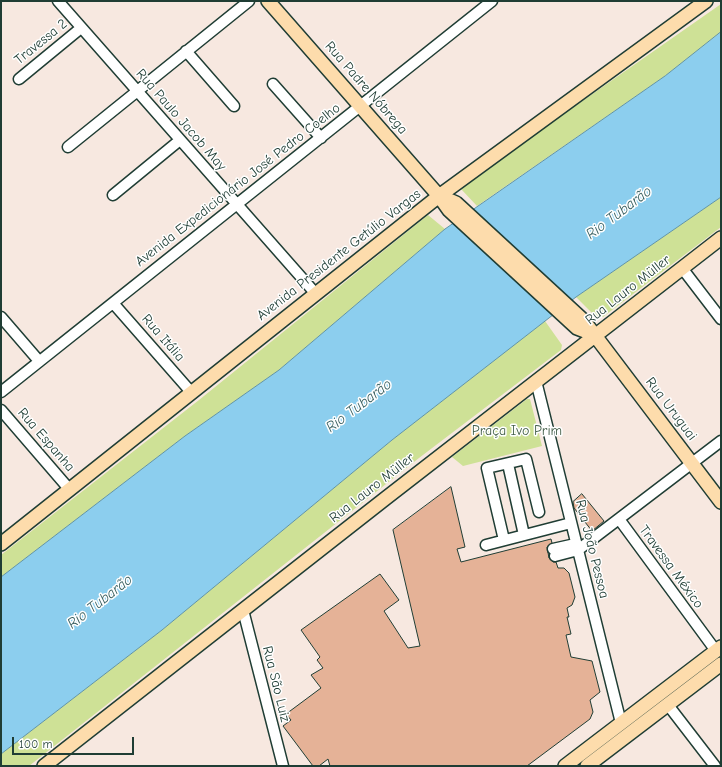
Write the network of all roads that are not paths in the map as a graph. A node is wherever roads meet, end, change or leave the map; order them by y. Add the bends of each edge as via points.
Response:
1 (58, 1) edge
2 (249, 1) edge
3 (268, 1) edge
4 (492, 1) edge
5 (706, 1) edge
6 (81, 28) junction
7 (186, 51) junction
8 (19, 79) dead end
9 (273, 84) dead end
10 (137, 91) junction
11 (234, 106) dead end
12 (361, 106) junction
13 (321, 138) junction
14 (180, 140) junction
15 (68, 147) dead end
16 (113, 195) dead end
17 (439, 196) junction
18 (237, 204) junction
19 (721, 238) edge
20 (682, 268) junction
21 (316, 294) junction
22 (113, 303) junction
23 (1, 317) edge
24 (721, 319) edge
25 (581, 324) joint
26 (595, 336) junction
27 (39, 361) junction
28 (536, 381) junction
29 (1, 392) edge
30 (191, 392) junction
31 (1, 410) edge
32 (721, 441) edge
33 (692, 463) junction
34 (508, 464) junction
35 (70, 490) junction
36 (721, 502) edge
37 (539, 512) dead end
38 (619, 519) junction
39 (571, 523) junction
40 (524, 535) junction
41 (504, 540) junction
42 (1, 544) edge
43 (486, 545) dead end
44 (578, 550) junction
45 (554, 553) dead end
46 (243, 610) junction
47 (719, 649) edge
48 (721, 664) edge
49 (682, 677) junction
50 (668, 705) junction
51 (621, 723) junction
52 (44, 766) edge
53 (282, 766) edge
54 (565, 766) edge
55 (588, 766) edge
56 (715, 766) edge

1 - 6 street, Rua Paulo Jacob May
2 - 7 street
3 - 12 main road, Rua Padre Nóbrega
4 - 12 street, Avenida Expedicionário José Pedro Coelho
5 - 17 main road, Avenida Presidente Getúlio Vargas
6 - 8 street, Travessa 2
6 - 10 street, Rua Paulo Jacob May
7 - 10 street
7 - 11 street
9 - 13 street
10 - 14 street, Rua Paulo Jacob May
10 - 15 street
12 - 13 street, Avenida Expedicionário José Pedro Coelho
12 - 17 main road, Rua Padre Nóbrega
13 - 18 street, Avenida Expedicionário José Pedro Coelho
14 - 16 street
14 - 18 street, Rua Paulo Jacob May
17 - 21 main road, Avenida Presidente Getúlio Vargas
17 - 25 main road, Rua Padre Nóbrega
18 - 21 street, Rua Paulo Jacob May
18 - 22 street, Avenida Expedicionário José Pedro Coelho
19 - 20 main road, Rua Lauro Müller
20 - 24 street
20 - 26 main road, Rua Lauro Müller
21 - 30 main road, Avenida Presidente Getúlio Vargas
22 - 27 street, Avenida Expedicionário José Pedro Coelho
22 - 30 street, Rua Itália
23 - 27 street
25 - 26 main road, Rua Uruguai
26 - 28 main road, Rua Lauro Müller
26 - 33 main road, Rua Uruguai
27 - 29 street, Avenida Expedicionário José Pedro Coelho
28 - 39 street, Rua João Pessoa
28 - 46 main road, Rua Lauro Müller
30 - 35 main road, Avenida Presidente Getúlio Vargas
31 - 35 street, Rua Espanha
32 - 33 street
33 - 36 main road, Rua Uruguai
33 - 38 street
34 - 37 street via 526,459
34 - 40 street
34 - 41 street via 487,468
35 - 42 main road, Avenida Presidente Getúlio Vargas
38 - 44 street
38 - 47 street, Travessa México
39 - 40 street
39 - 44 street, Rua João Pessoa
40 - 41 street
41 - 43 street
44 - 45 street
44 - 51 street, Rua João Pessoa
46 - 52 main road, Rua Lauro Müller
46 - 53 street, Rua São Luiz
47 - 49 main road
48 - 50 main road
49 - 50 main road via 680,685 667,698
49 - 51 main road
50 - 55 main road
50 - 56 street
51 - 54 main road

